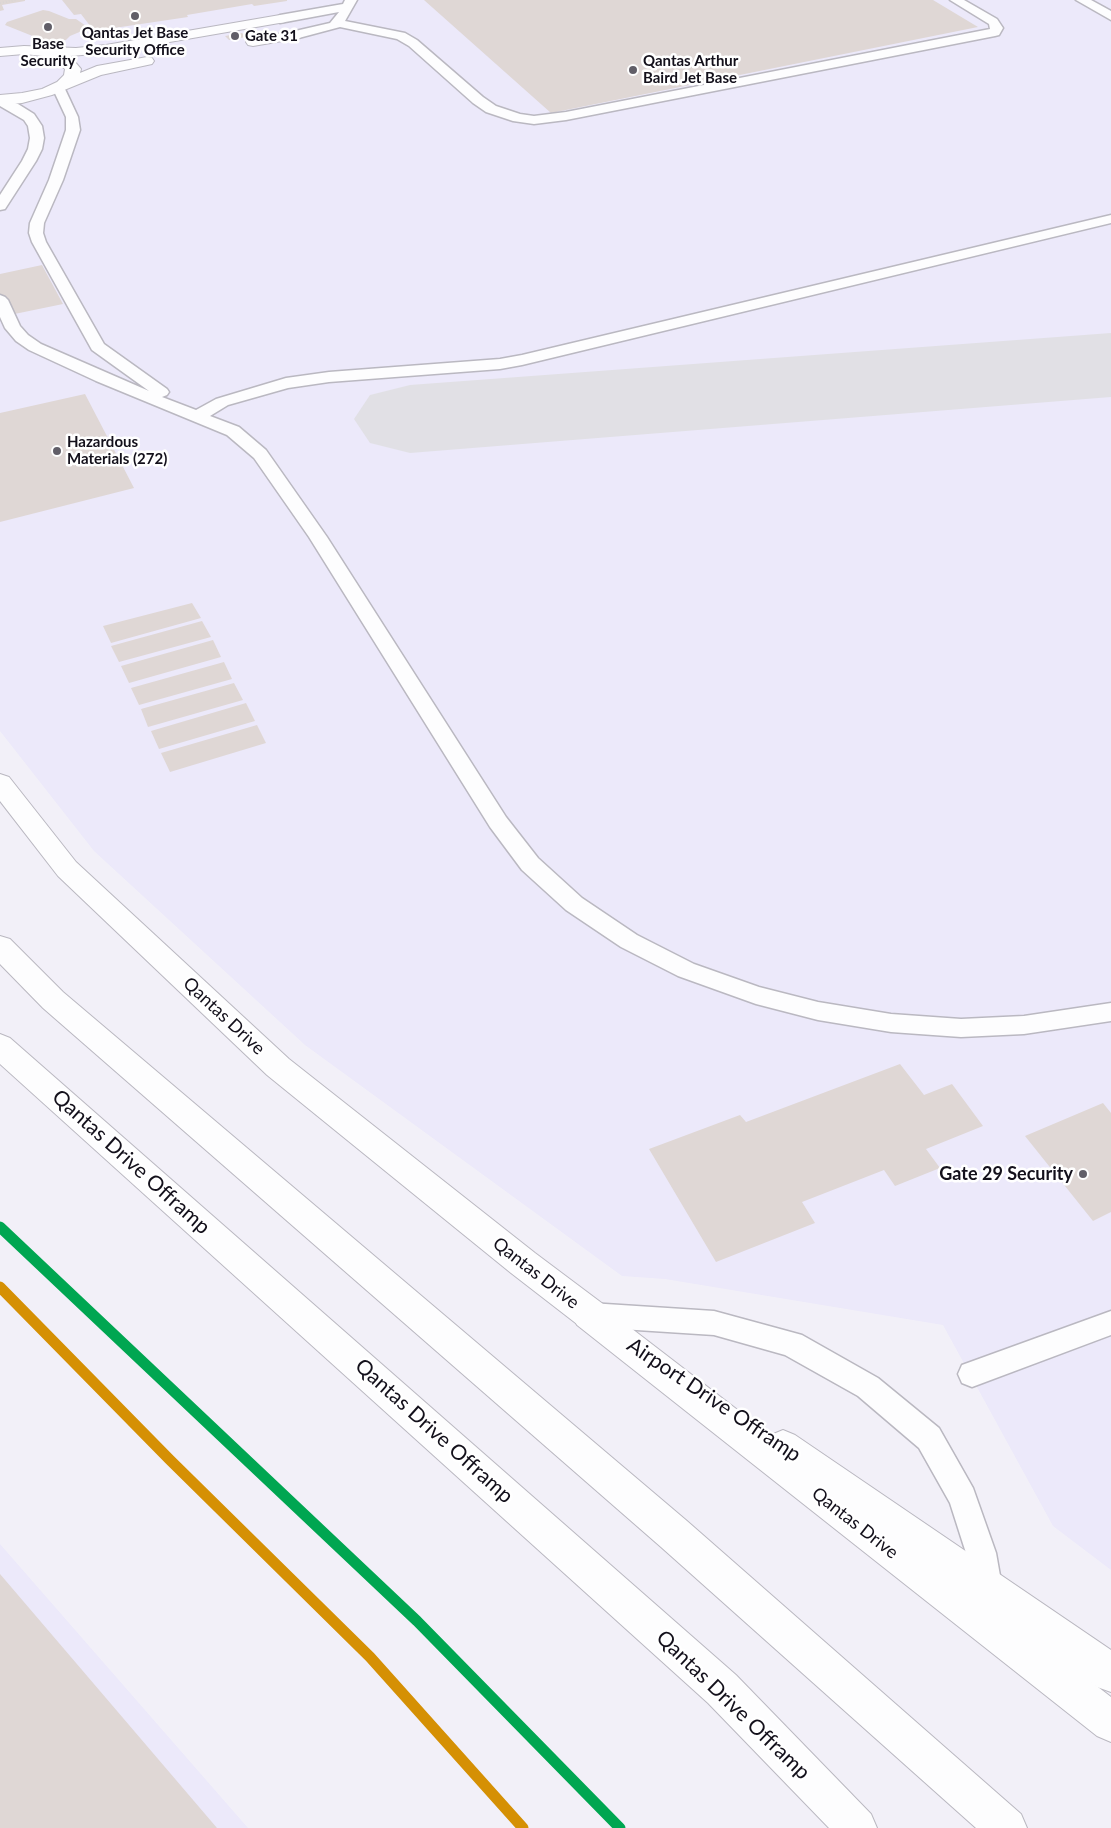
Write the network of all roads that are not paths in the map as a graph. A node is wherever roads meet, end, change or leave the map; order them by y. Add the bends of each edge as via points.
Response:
1 (956, 0) edge
2 (1082, 0) edge
3 (350, 4) edge
4 (1111, 16) edge
5 (280, 19) joint
6 (257, 23) junction
7 (338, 23) junction
8 (295, 35) joint
9 (271, 39) junction
10 (234, 46) dead end
11 (0, 48) edge
12 (24, 50) junction
13 (0, 52) edge
14 (44, 52) junction
15 (160, 59) dead end
16 (60, 86) junction
17 (0, 101) edge
18 (0, 206) edge
19 (1111, 219) edge
20 (0, 300) edge
21 (197, 416) junction
22 (0, 783) edge
23 (0, 946) edge
24 (1111, 1012) edge
25 (0, 1046) edge
26 (588, 1315) junction
27 (1111, 1323) edge
28 (972, 1374) dead end
29 (987, 1587) junction
30 (1111, 1673) edge
31 (1111, 1722) edge
32 (857, 1828) edge
33 (1007, 1828) edge

1 - 7 lane via 993,22 997,28 994,32 534,120 491,109 402,36
2 - 4 lane
3 - 5 lane
3 - 7 lane
5 - 6 main road
6 - 9 main road
6 - 14 main road via 89,51
7 - 8 lane via 327,29
8 - 9 main road
9 - 10 main road
11 - 12 lane
12 - 13 main road
12 - 14 main road
14 - 16 main road via 58,56 73,69 71,77
15 - 16 main road via 97,71
16 - 17 main road via 35,95
16 - 21 lane via 72,117 73,130 56,180 40,213 36,233 39,242 98,347
17 - 18 lane via 29,117 37,138 36,149
19 - 21 lane via 522,360 329,377 286,384 222,402
20 - 21 lane via 13,328 35,347
21 - 24 lane via 233,431 260,454 318,537 498,822 530,864 574,904 629,941 686,970 756,995 818,1011 891,1023 961,1028 1024,1025
22 - 26 main road, Qantas Drive via 67,869 278,1067
23 - 33 main road via 60,1006 674,1534
25 - 32 main road, Qantas Drive Offramp via 722,1689
26 - 29 main road, Airport Drive Offramp
26 - 29 lane via 714,1323 792,1344 868,1387 929,1438 963,1498
26 - 31 main road, Qantas Drive
27 - 28 lane
29 - 30 main road, Airport Drive Offramp

